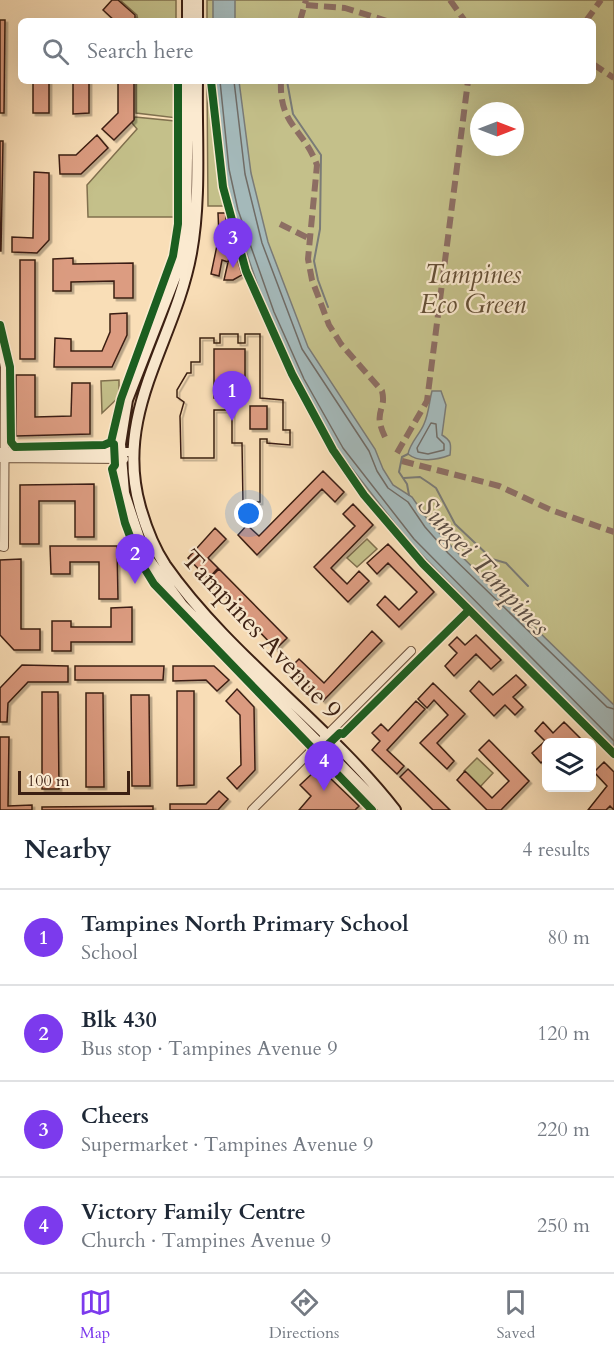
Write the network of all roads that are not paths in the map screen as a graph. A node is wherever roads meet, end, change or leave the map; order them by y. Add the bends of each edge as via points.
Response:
1 (188, 0) edge
2 (197, 0) edge
3 (188, 18) edge
4 (197, 18) edge
5 (188, 84) edge
6 (197, 84) edge
7 (0, 342) edge
8 (2, 455) edge
9 (120, 456) junction
10 (133, 456) junction
11 (0, 546) edge
12 (411, 651) dead end
13 (323, 740) junction
14 (252, 810) edge
15 (386, 810) edge
16 (395, 810) edge

1 - 3 main road
2 - 4 main road
5 - 9 main road, Tampines Avenue 9 via 183,255 127,400
6 - 10 main road, Tampines Avenue 9 via 191,257 140,403
7 - 8 street via 5,367
8 - 9 street
8 - 11 street via 4,547
9 - 10 street
9 - 13 main road, Tampines Avenue 9 via 132,521 155,571 190,614
10 - 13 main road, Tampines Avenue 9 via 143,519 164,564
12 - 13 street
13 - 14 street
13 - 15 main road, Tampines Avenue 9
13 - 16 main road, Tampines Avenue 9

